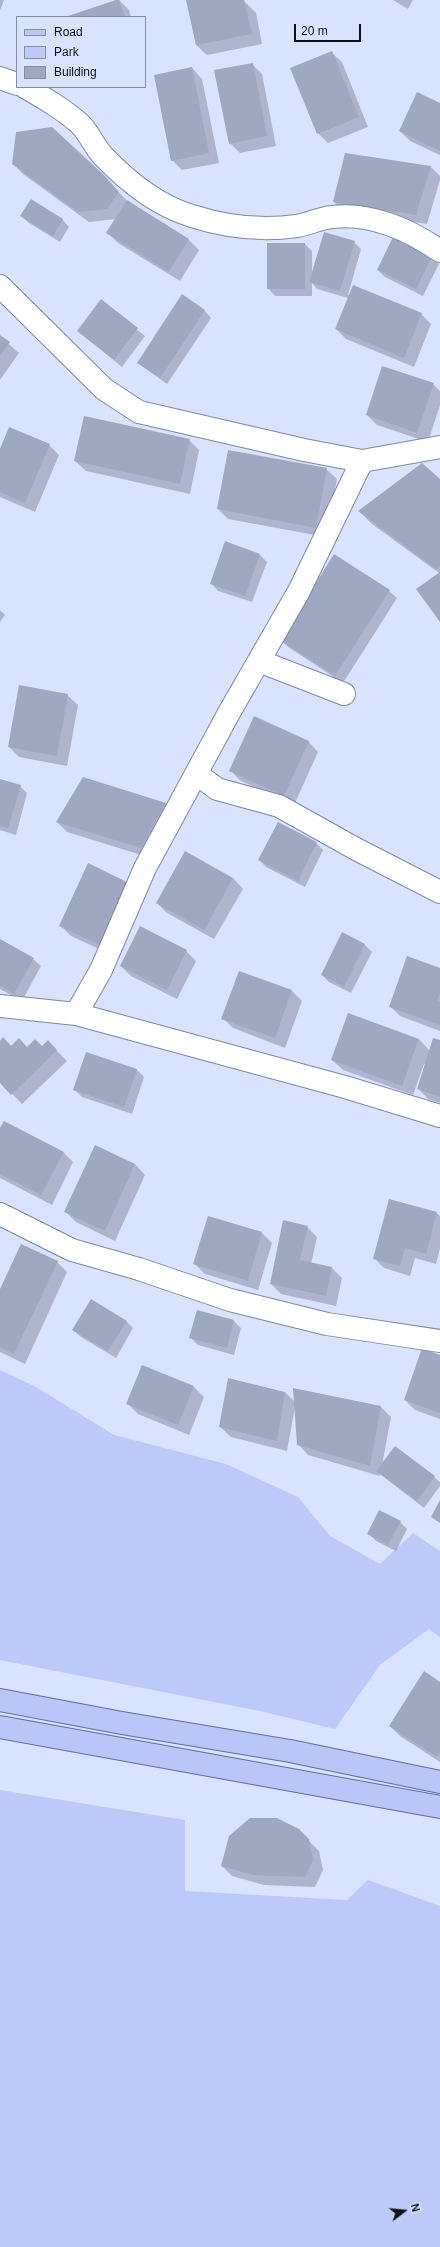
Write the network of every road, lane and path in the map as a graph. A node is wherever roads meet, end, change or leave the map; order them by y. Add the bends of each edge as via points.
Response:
1 (0, 78) edge
2 (16, 84) edge
3 (26, 88) edge
4 (440, 251) edge
5 (0, 286) edge
6 (440, 446) edge
7 (362, 461) junction
8 (259, 661) junction
9 (344, 694) dead end
10 (197, 774) junction
11 (440, 892) edge
12 (0, 1006) edge
13 (76, 1014) junction
14 (440, 1116) edge
15 (0, 1214) edge
16 (440, 1341) edge
17 (0, 1700) edge
18 (0, 1726) edge
19 (440, 1782) edge
20 (440, 1807) edge

1 - 2 street
3 - 4 street via 48,100 81,125 102,154 128,180 158,200 191,216 226,225 262,228 298,226 333,217 356,218 402,229
5 - 7 street via 104,389 139,412
6 - 7 street
7 - 8 street via 299,591
8 - 9 street
8 - 10 street
10 - 11 street via 217,789 279,806
10 - 13 street via 145,868 101,970
12 - 13 street
13 - 14 street
15 - 16 street via 72,1250 139,1269 230,1300 327,1324
17 - 19 main road via 290,1751
18 - 20 main road

